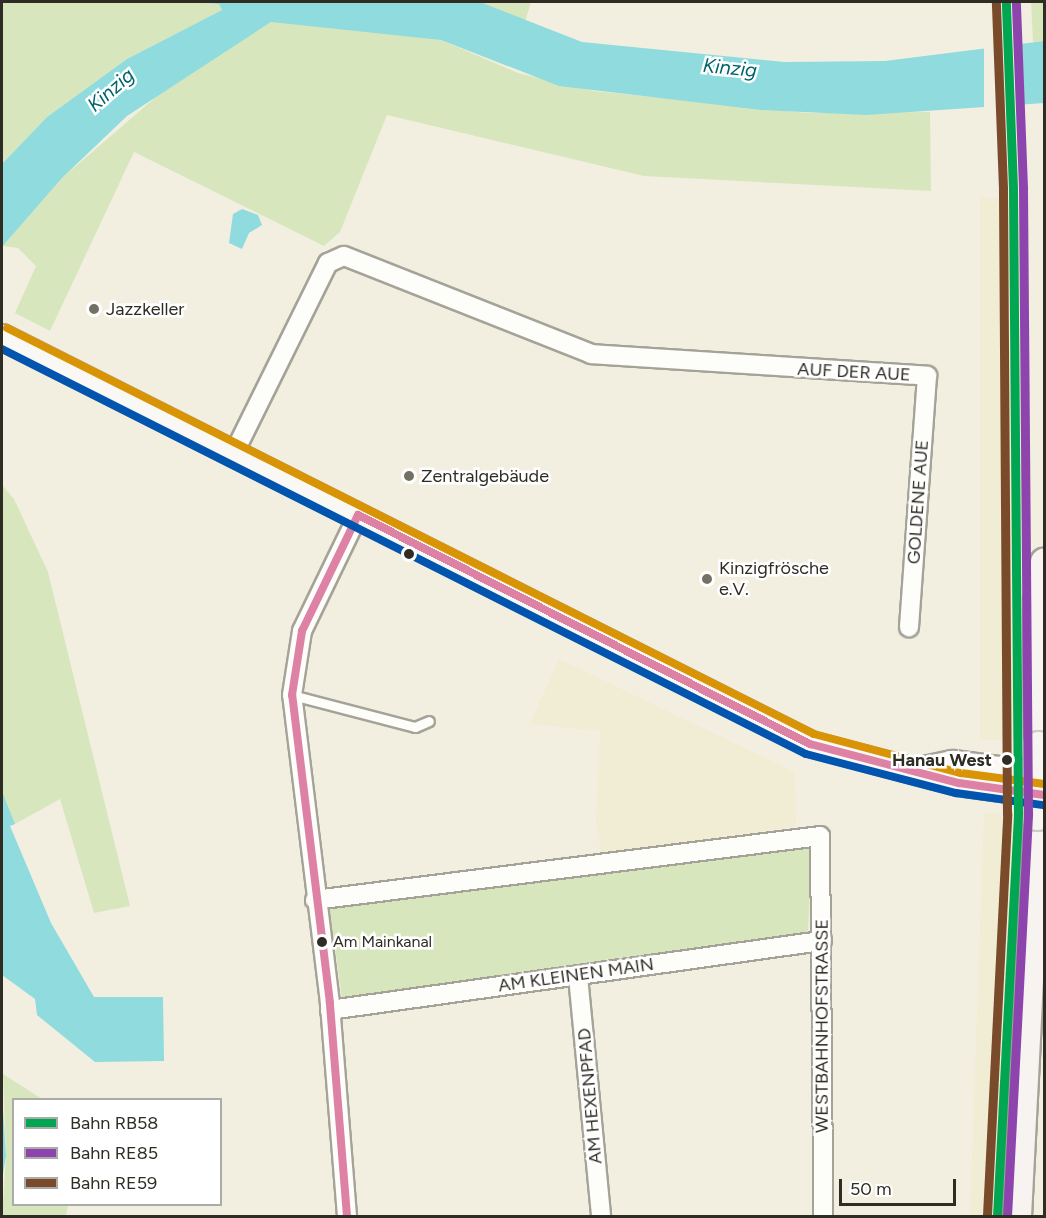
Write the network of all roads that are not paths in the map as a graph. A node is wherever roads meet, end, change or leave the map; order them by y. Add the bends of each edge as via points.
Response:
1 (2, 337) edge
2 (927, 376) joint
3 (235, 451) junction
4 (358, 515) junction
5 (1044, 562) edge
6 (909, 627) dead end
7 (292, 695) junction
8 (429, 721) dead end
9 (922, 770) junction
10 (1044, 775) edge
11 (1041, 805) edge
12 (315, 900) junction
13 (1039, 927) edge
14 (822, 941) junction
15 (578, 976) junction
16 (330, 1010) junction
17 (1044, 1078) edge
18 (347, 1216) edge
19 (601, 1216) edge
20 (823, 1216) edge
21 (1017, 1216) edge
22 (1035, 1216) edge

1 - 3 main road
2 - 3 street, AUF DER AUE via 591,354 344,256 328,263
2 - 6 street, GOLDENE AUE
3 - 4 main road
4 - 7 street via 302,631
4 - 9 main road via 784,733 844,756
5 - 11 main road, bridge via 1036,601
7 - 8 lane via 415,727
7 - 12 street
9 - 10 main road via 953,763
9 - 11 main road
11 - 13 main road
12 - 14 street, WESTBAHNHOFSTRASSE via 820,836
12 - 16 street
13 - 21 main road
14 - 15 street, AM KLEINEN MAIN
14 - 20 street, WESTBAHNHOFSTRASSE
15 - 16 street, AM KLEINEN MAIN
15 - 19 street, AM HEXENPFAD
16 - 18 street
17 - 22 main road

